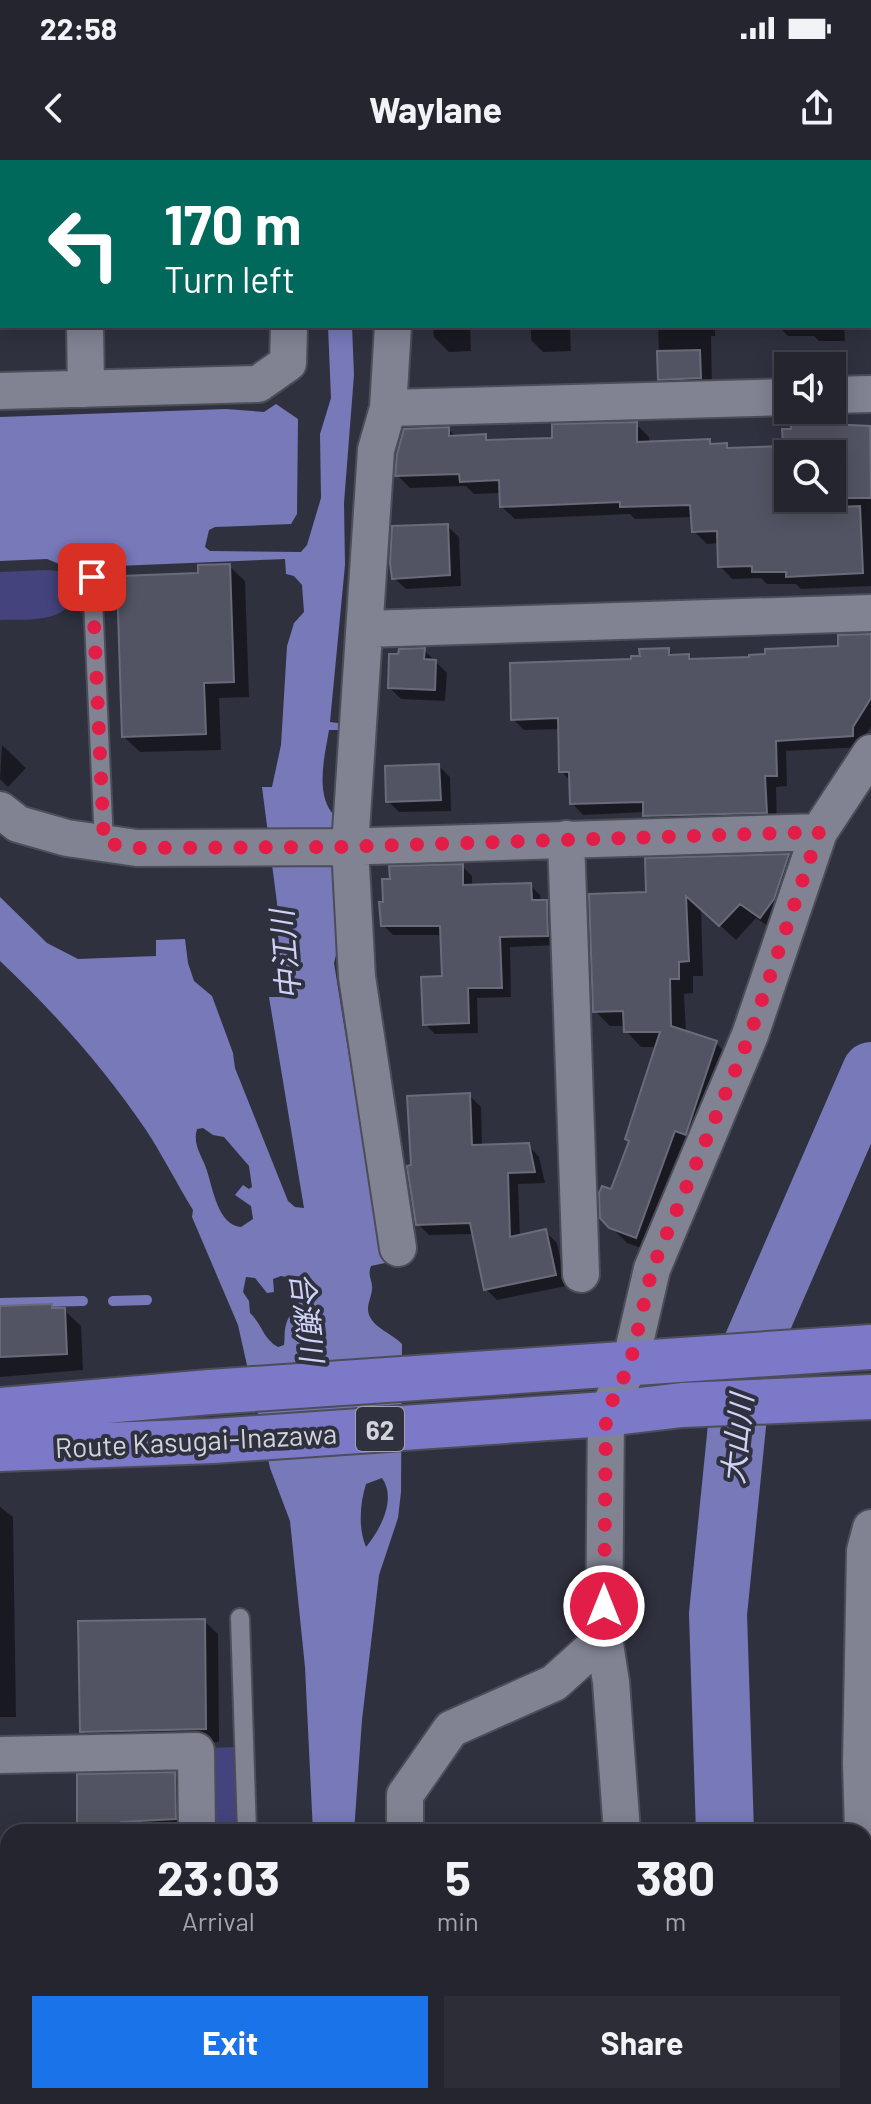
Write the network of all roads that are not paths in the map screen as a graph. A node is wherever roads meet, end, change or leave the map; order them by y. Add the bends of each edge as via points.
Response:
1 (85, 328) edge
2 (289, 328) edge
3 (393, 328) edge
4 (86, 389) junction
5 (0, 391) edge
6 (871, 394) edge
7 (846, 395) edge
8 (774, 397) edge
9 (388, 408) junction
10 (92, 577) dead end
11 (871, 613) edge
12 (365, 629) junction
13 (871, 753) edge
14 (0, 810) edge
15 (819, 832) junction
16 (566, 839) junction
17 (104, 843) junction
18 (344, 847) junction
19 (398, 1248) dead end
20 (581, 1274) dead end
21 (871, 1347) edge
22 (630, 1364) junction
23 (871, 1397) edge
24 (0, 1410) edge
25 (606, 1414) junction
26 (0, 1449) edge
27 (871, 1528) edge
28 (240, 1618) dead end
29 (604, 1638) junction
30 (0, 1755) edge
31 (197, 1824) edge
32 (247, 1824) edge
33 (405, 1824) edge
34 (621, 1824) edge
35 (863, 1824) edge

1 - 4 street
2 - 4 street via 288,363 258,384
3 - 9 street
4 - 5 street
6 - 7 street
8 - 9 street
9 - 12 street via 376,450
10 - 17 lane
11 - 12 street
12 - 18 street
13 - 15 street
14 - 17 street via 18,824
15 - 16 street
15 - 22 street via 750,1035 652,1269
16 - 18 street
16 - 20 street
17 - 18 street via 137,848
18 - 19 street via 357,977
21 - 22 main road, Route Kasugai-Inazawa / 62
22 - 24 main road, Route Kasugai-Inazawa / 62
22 - 25 street
23 - 25 main road, Route Kasugai-Inazawa / 62 via 682,1405
25 - 26 main road, Route Kasugai-Inazawa / 62 via 213,1441
25 - 29 street
27 - 35 street via 865,1551
28 - 32 lane
29 - 33 street via 554,1683 451,1729 405,1795
29 - 34 street
30 - 31 street via 196,1751

